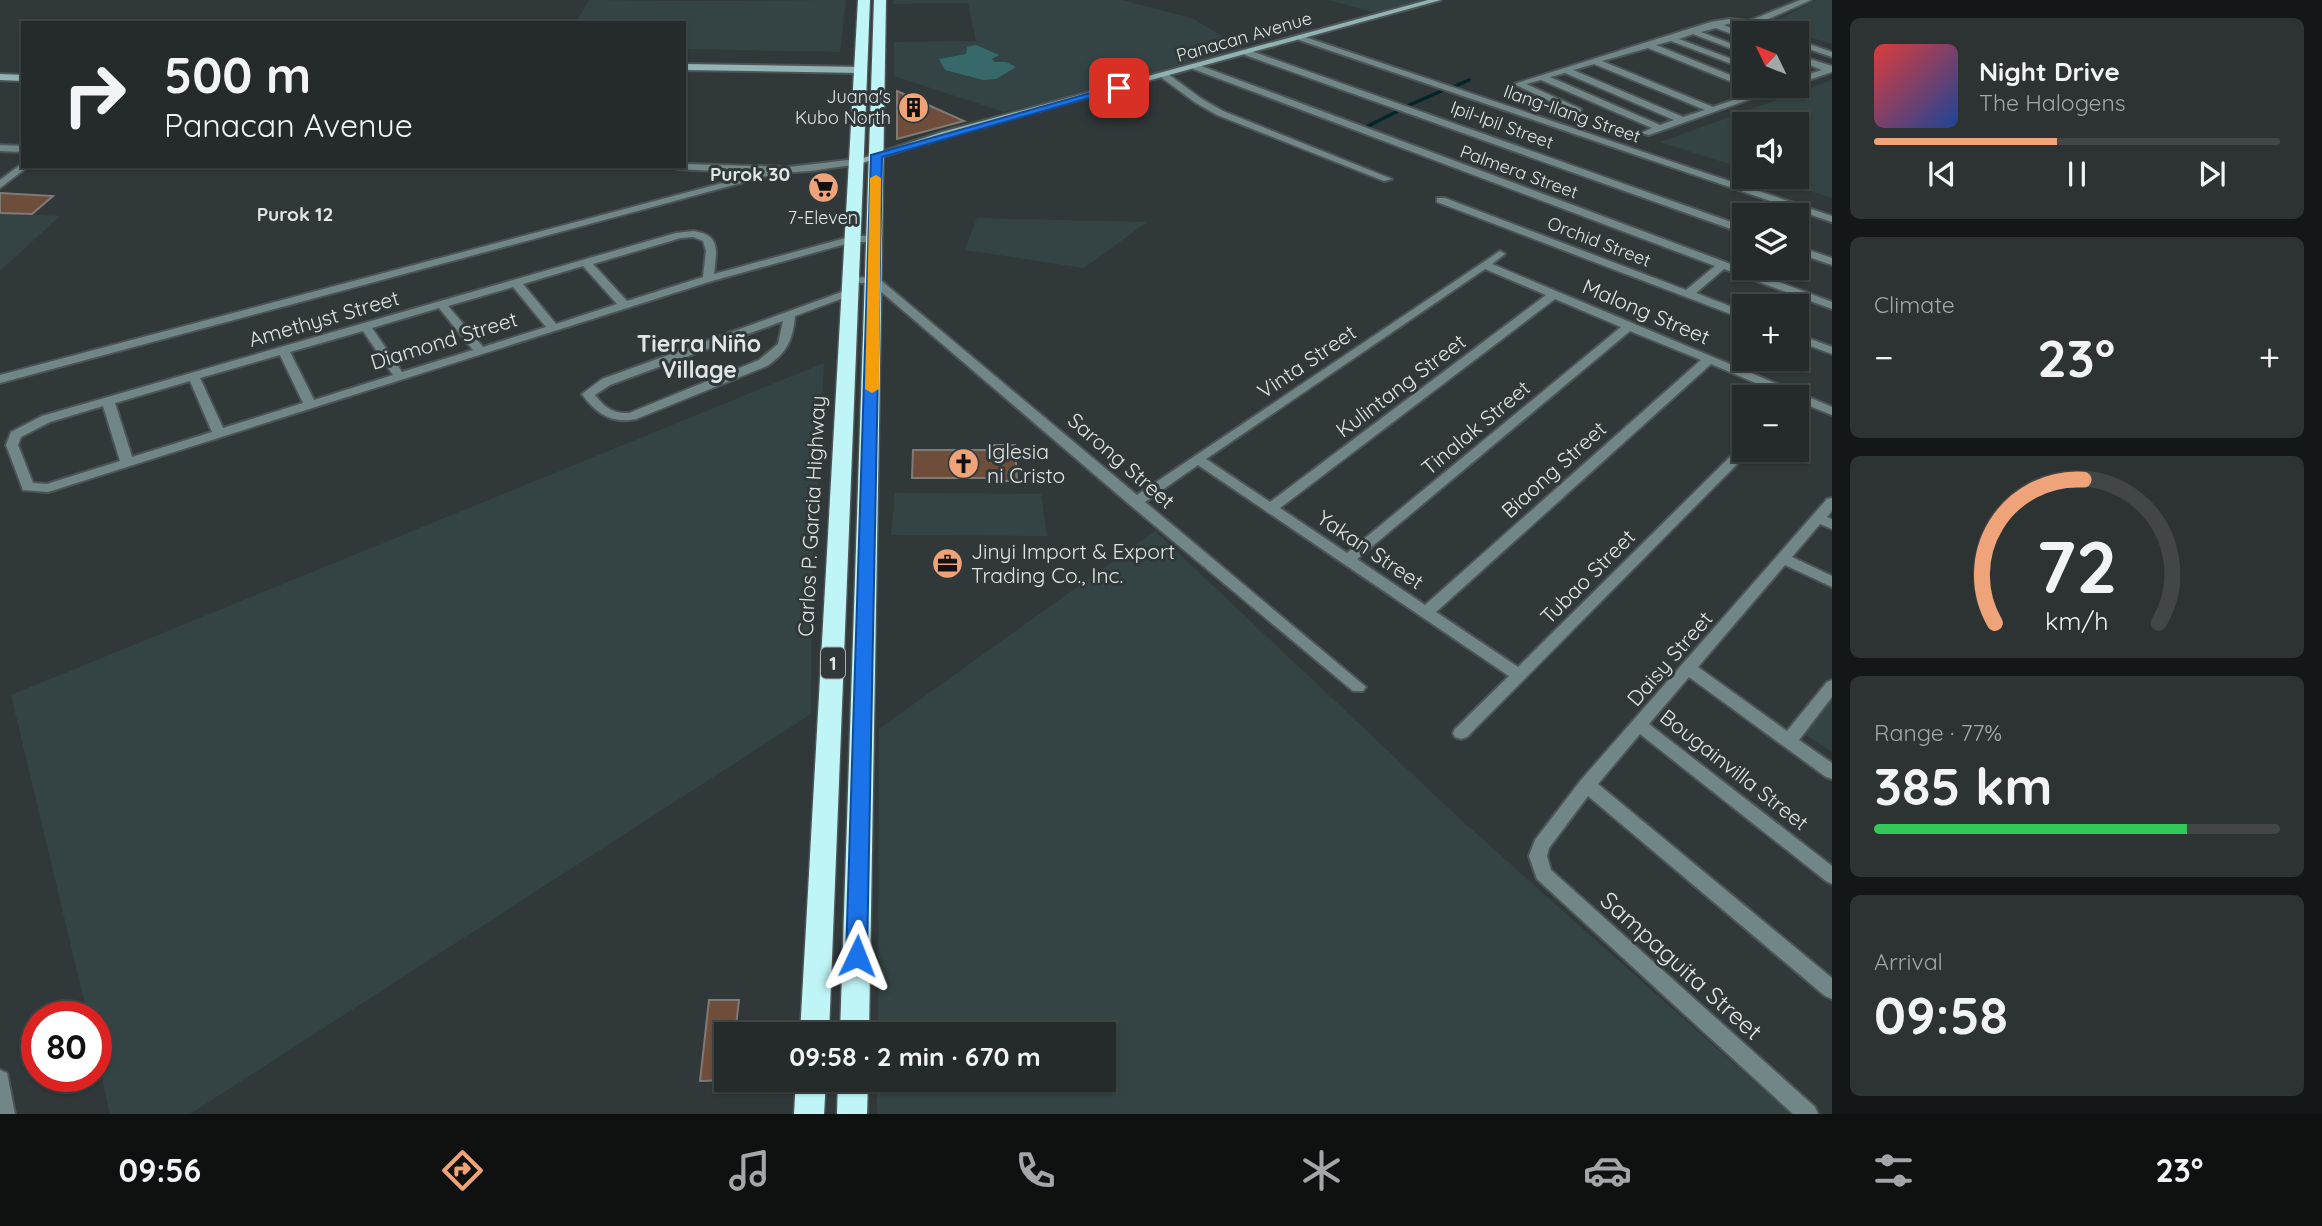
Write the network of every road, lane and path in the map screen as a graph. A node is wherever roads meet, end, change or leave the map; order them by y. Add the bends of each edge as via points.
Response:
1 (863, 0) edge
2 (880, 0) edge
3 (1437, 0) edge
4 (1807, 0) edge
5 (1739, 21) edge
6 (1754, 21) edge
7 (1714, 24) junction
8 (1692, 31) junction
9 (1732, 32) edge
10 (862, 34) junction
11 (879, 34) junction
12 (1302, 38) junction
13 (1670, 38) junction
14 (1648, 45) junction
15 (1732, 47) edge
16 (1810, 47) edge
17 (1248, 53) junction
18 (1832, 55) edge
19 (1594, 61) junction
20 (1732, 62) edge
21 (1810, 62) edge
22 (686, 67) edge
23 (1196, 68) junction
24 (1831, 69) edge
25 (861, 70) junction
26 (1566, 70) junction
27 (1165, 76) junction
28 (0, 77) edge
29 (1542, 77) junction
30 (1810, 77) edge
31 (21, 78) edge
32 (1732, 79) edge
33 (1747, 98) edge
34 (1713, 110) junction
35 (859, 111) junction
36 (877, 111) junction
37 (1578, 111) dead end
38 (1681, 120) junction
39 (1658, 128) junction
40 (1646, 132) dead end
41 (0, 148) edge
42 (21, 149) edge
43 (876, 155) junction
44 (856, 162) junction
45 (686, 167) edge
46 (21, 168) edge
47 (774, 172) junction
48 (1387, 179) dead end
49 (0, 185) edge
50 (1441, 200) dead end
51 (1832, 219) edge
52 (1732, 225) edge
53 (853, 239) junction
54 (875, 239) junction
55 (1809, 253) edge
56 (1500, 254) dead end
57 (1832, 262) edge
58 (586, 263) junction
59 (1484, 265) junction
60 (1723, 265) junction
61 (709, 279) junction
62 (516, 283) junction
63 (859, 284) junction
64 (1554, 294) junction
65 (1688, 294) junction
66 (442, 305) junction
67 (625, 306) junction
68 (1832, 306) edge
69 (1732, 311) edge
70 (789, 315) junction
71 (1629, 326) junction
72 (366, 327) junction
73 (554, 329) junction
74 (1809, 342) edge
75 (284, 351) junction
76 (1832, 351) edge
77 (481, 352) junction
78 (1709, 360) junction
79 (194, 377) junction
80 (400, 377) junction
81 (0, 379) edge
82 (1769, 385) edge
83 (108, 401) junction
84 (1809, 402) edge
85 (310, 405) junction
86 (1832, 411) edge
87 (219, 433) junction
88 (1197, 460) junction
89 (1733, 462) edge
90 (127, 463) junction
91 (28, 487) joint
92 (1135, 502) junction
93 (1832, 502) edge
94 (1271, 508) junction
95 (1825, 521) edge
96 (1785, 559) junction
97 (1347, 560) junction
98 (1832, 582) edge
99 (1426, 612) junction
100 (1689, 669) junction
101 (1520, 675) junction
102 (1832, 686) edge
103 (1358, 687) dead end
104 (1640, 725) junction
105 (1461, 733) dead end
106 (1789, 741) junction
107 (1832, 772) edge
108 (1587, 785) junction
109 (1541, 845) joint
110 (1832, 876) edge
111 (1832, 990) edge
112 (815, 1022) edge
113 (854, 1022) edge
114 (0, 1080) edge
115 (810, 1092) edge
116 (853, 1092) edge
117 (5, 1114) edge
118 (809, 1114) edge
119 (852, 1114) edge
120 (1808, 1114) edge

1 - 10 highway, Carlos P. Garcia Highway / 1
2 - 11 highway, Carlos P. Garcia Highway / 1
3 - 12 street, Panacan Avenue
4 - 6 street
5 - 7 street
7 - 8 street
7 - 9 street
8 - 13 street
8 - 15 street
10 - 11 highway
10 - 25 highway, Carlos P. Garcia Highway / 1
11 - 36 highway, Carlos P. Garcia Highway / 1
12 - 17 street, Panacan Avenue
12 - 51 street, Ilang-Ilang Street
13 - 14 street
13 - 20 street
14 - 19 street
14 - 32 street
16 - 18 street
17 - 23 street, Panacan Avenue
17 - 52 street, Ipil-Ipil Street
19 - 26 street
19 - 34 street
21 - 24 street
22 - 25 street
23 - 27 street, Panacan Avenue
23 - 60 street, Palmera Street
24 - 30 street
25 - 35 highway, Carlos P. Garcia Highway / 1
26 - 29 street
26 - 38 street
27 - 43 street, Panacan Avenue
27 - 48 street via 1220,113
28 - 31 street
29 - 37 street via 1518,84
29 - 39 street
33 - 34 street
34 - 38 street
35 - 36 highway
35 - 44 highway, Carlos P. Garcia Highway / 1
36 - 43 highway, Carlos P. Garcia Highway / 1
38 - 39 street
39 - 40 street
41 - 42 street
43 - 44 street, Panacan Avenue
43 - 54 highway, Carlos P. Garcia Highway / 1
44 - 47 street
44 - 53 highway, Carlos P. Garcia Highway / 1
45 - 47 street
46 - 49 street
47 - 81 street
50 - 65 street, Orchid Street
53 - 54 street, Diamond Street
53 - 61 street, Diamond Street
53 - 63 highway, Carlos P. Garcia Highway / 1
54 - 63 highway, Carlos P. Garcia Highway / 1
55 - 57 street
56 - 59 street, Vinta Street
58 - 61 street, Amethyst Street via 680,235 698,234 712,243
58 - 62 street, Amethyst Street
58 - 67 street
59 - 64 street, Malong Street
59 - 88 street, Vinta Street
60 - 65 street
60 - 68 street, Palmera Street
61 - 67 street, Diamond Street
62 - 66 street, Amethyst Street
62 - 73 street
63 - 70 street
63 - 92 street, Sarong Street
63 - 112 highway, Carlos P. Garcia Highway / 1
63 - 113 highway, Carlos P. Garcia Highway / 1
64 - 71 street, Malong Street
64 - 94 street, Kulintang Street
65 - 69 street, Orchid Street
66 - 72 street, Amethyst Street
66 - 77 street
67 - 73 street, Diamond Street
70 - 70 street via 606,382 588,394 610,416 632,416 780,353
71 - 78 street, Malong Street
71 - 97 street, Tinalak Street
72 - 75 street, Amethyst Street
72 - 80 street
73 - 77 street, Diamond Street
74 - 76 street
75 - 79 street, Amethyst Street
75 - 85 street
77 - 80 street, Diamond Street
78 - 82 street, Malong Street
78 - 99 street, Biaong Street
79 - 83 street, Amethyst Street
79 - 87 street
80 - 85 street, Diamond Street
83 - 90 street
83 - 91 street, Amethyst Street via 46,419 15,435 12,445
84 - 86 street, Malong Street
85 - 87 street, Diamond Street
87 - 90 street, Diamond Street
88 - 92 street, Vinta Street
88 - 94 street, Yakan Street
89 - 101 street, Tubao Street
90 - 91 street, Diamond Street via 48,488
92 - 103 street, Sarong Street
93 - 95 street, Daisy Street
94 - 97 street, Yakan Street
95 - 96 street, Daisy Street
96 - 98 street
96 - 100 street, Daisy Street
97 - 99 street, Yakan Street
99 - 101 street, Yakan Street
100 - 104 street, Daisy Street
100 - 106 street
101 - 105 street, Tubao Street
102 - 106 street
104 - 108 street, Daisy Street
104 - 110 street, Bougainvilla Street
106 - 107 street
108 - 109 street, Daisy Street
108 - 111 street
109 - 120 street, Sampaguita Street via 1538,856 1543,874
114 - 117 street
115 - 118 highway
116 - 119 highway

